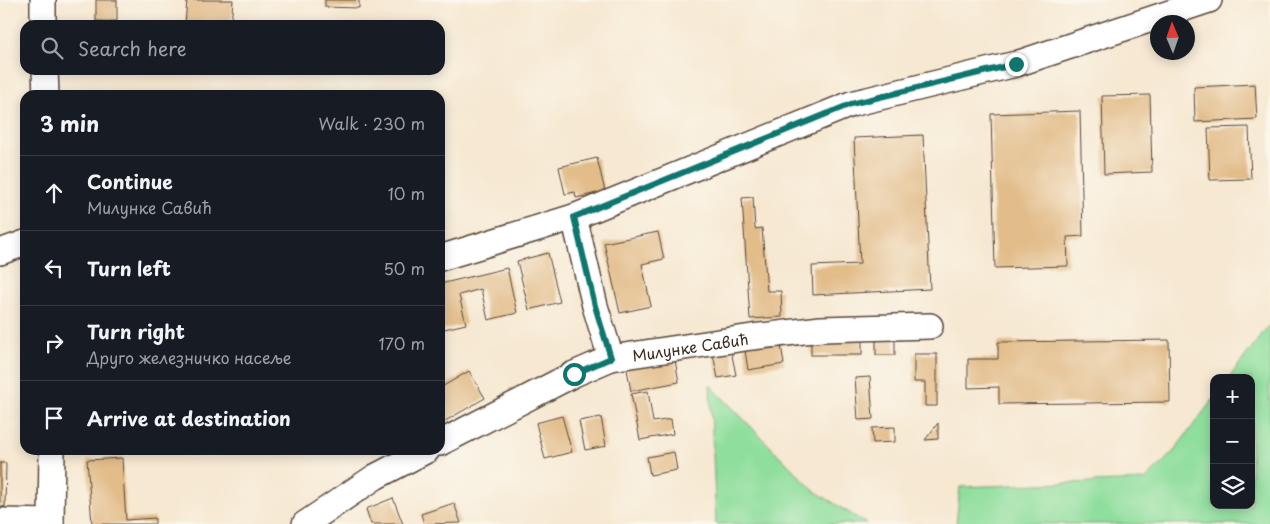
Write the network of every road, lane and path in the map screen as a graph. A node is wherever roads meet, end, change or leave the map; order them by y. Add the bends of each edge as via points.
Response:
1 (43, 0) edge
2 (1209, 0) edge
3 (43, 20) edge
4 (45, 75) edge
5 (46, 90) edge
6 (574, 217) junction
7 (20, 245) edge
8 (0, 252) edge
9 (445, 256) edge
10 (930, 326) dead end
11 (611, 358) junction
12 (445, 440) edge
13 (52, 455) edge
14 (417, 455) edge
15 (0, 521) edge
16 (51, 523) edge
17 (305, 524) edge

1 - 3 street
2 - 6 street via 1016,64 851,104
4 - 5 street
6 - 9 street
6 - 11 street
7 - 8 street
10 - 11 street, Милунке Савић via 821,329
11 - 12 street, Милунке Савић
13 - 16 street
14 - 17 street via 375,477
15 - 16 street

